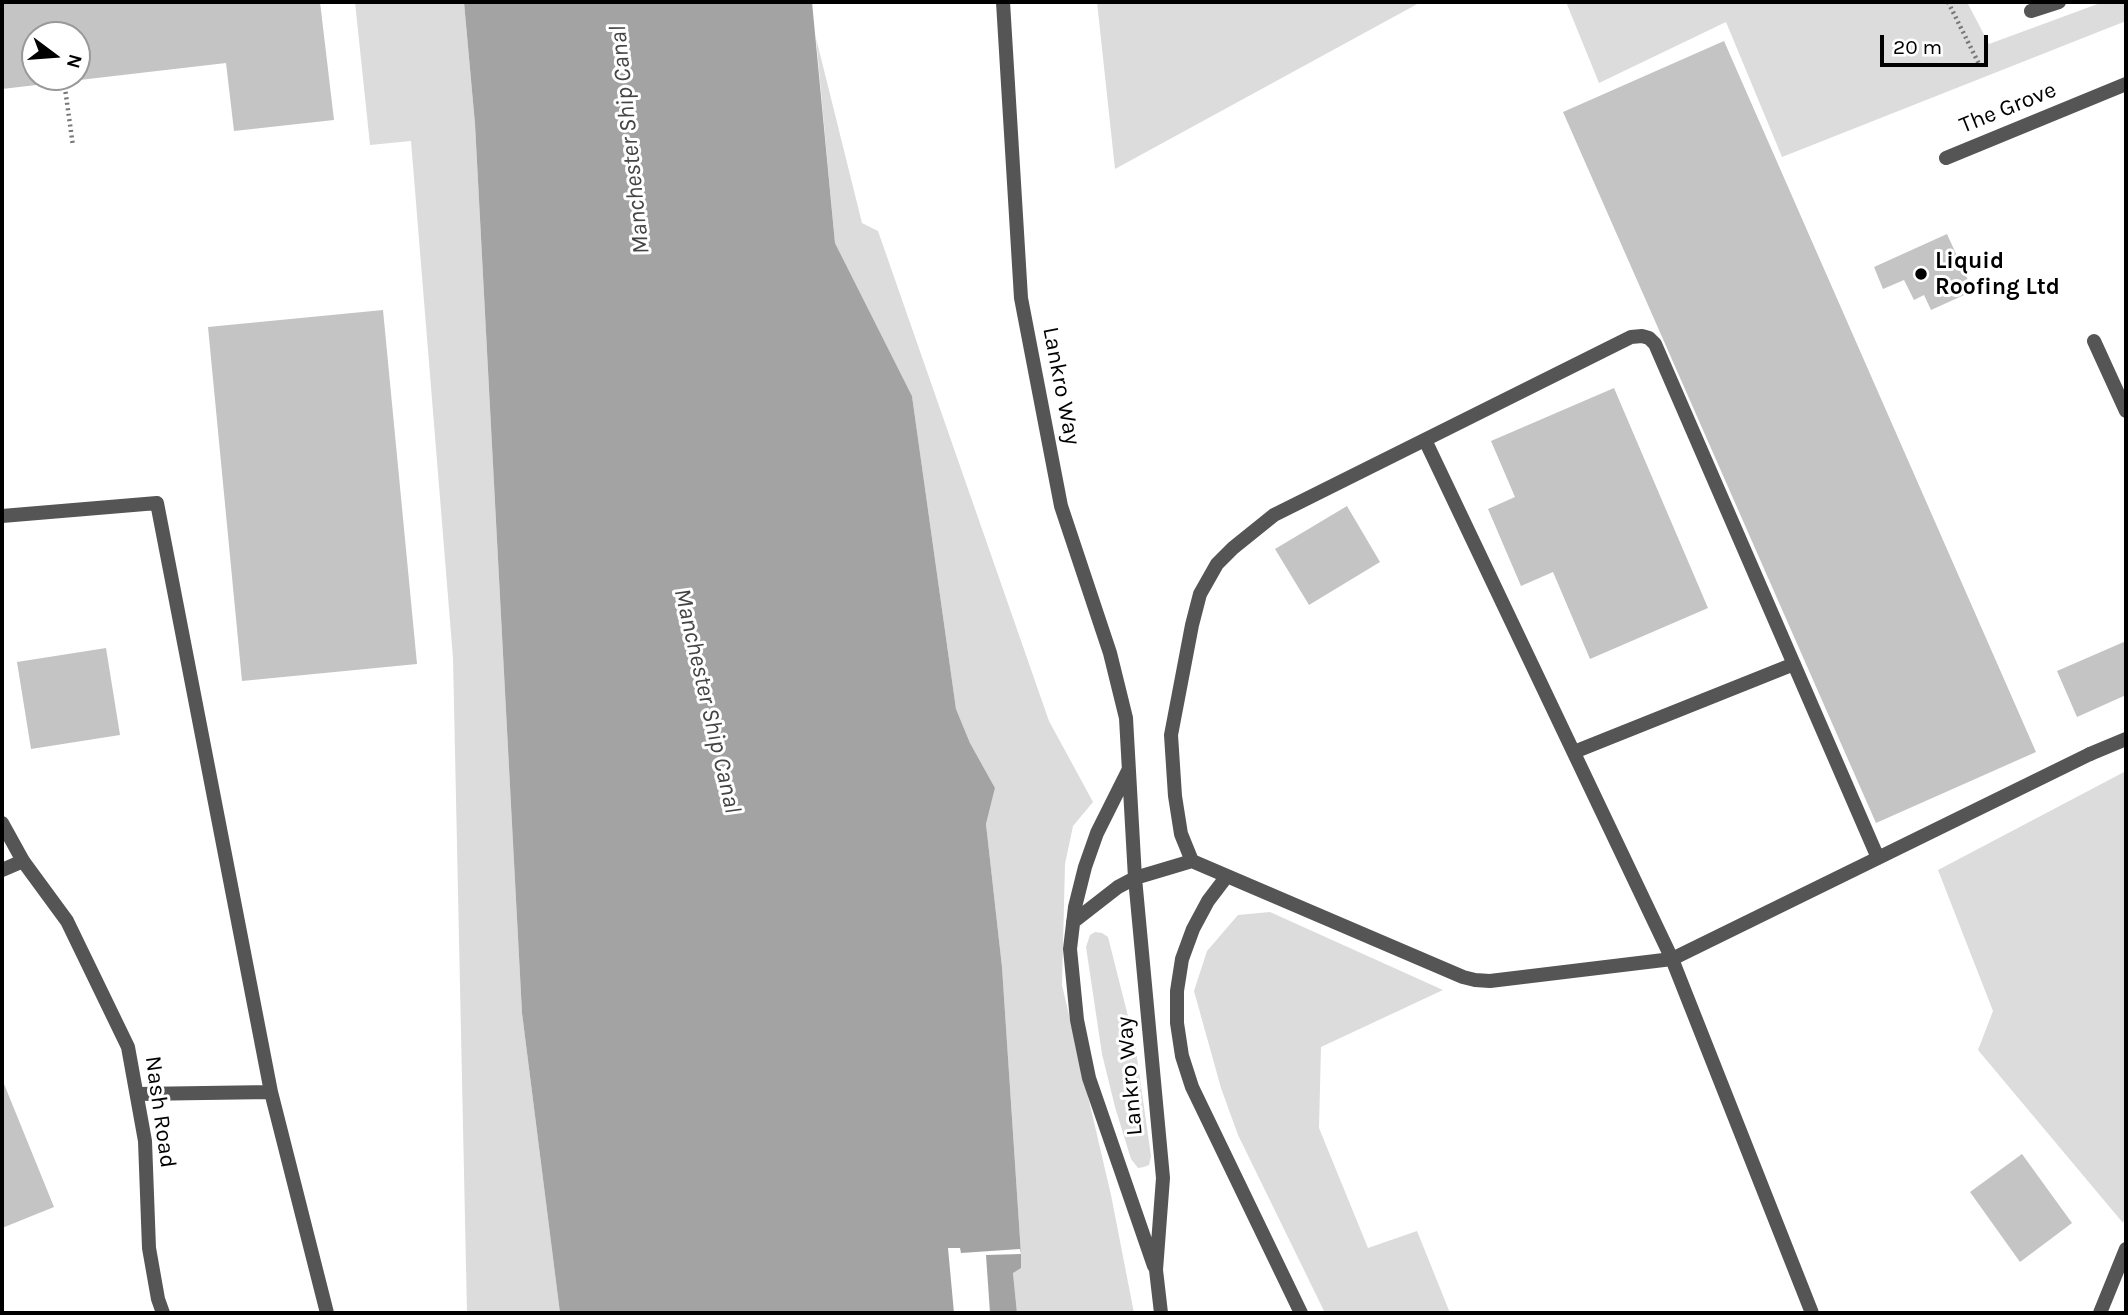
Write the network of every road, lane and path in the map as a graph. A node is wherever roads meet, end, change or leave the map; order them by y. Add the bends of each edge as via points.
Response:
1 (1003, 2) edge
2 (1948, 2) edge
3 (2059, 2) edge
4 (2031, 11) dead end
5 (1980, 66) dead end
6 (2126, 84) edge
7 (65, 91) edge
8 (73, 146) dead end
9 (1946, 158) dead end
10 (2094, 341) dead end
11 (2126, 411) edge
12 (1425, 440) junction
13 (2, 516) edge
14 (1794, 664) junction
15 (2126, 739) edge
16 (1574, 752) junction
17 (1130, 768) junction
18 (2, 823) edge
19 (1878, 858) junction
20 (23, 861) junction
21 (1192, 861) junction
22 (2, 870) edge
23 (1227, 876) junction
24 (1135, 878) junction
25 (1073, 922) junction
26 (1672, 959) junction
27 (271, 1092) junction
28 (138, 1094) junction
29 (2126, 1249) edge
30 (1156, 1270) junction
31 (163, 1313) edge
32 (327, 1313) edge
33 (1161, 1313) edge
34 (1301, 1313) edge
35 (1812, 1313) edge
36 (2100, 1313) edge

1 - 17 street, Lankro Way via 1021,298 1061,506 1110,653 1126,718
2 - 5 path
3 - 4 street
6 - 9 street, The Grove
7 - 8 path
10 - 11 street
12 - 14 street via 1631,337 1649,338
12 - 16 street
12 - 21 street via 1274,515 1217,564 1200,594 1171,735 1181,834
13 - 27 street via 157,503
14 - 16 street
14 - 19 street
15 - 19 street
16 - 26 street
17 - 24 street, Lankro Way
17 - 25 street, Lankro Way via 1097,832
18 - 20 street, Nash Road
19 - 26 street
20 - 22 street
20 - 28 street, Nash Road via 67,921 93,971 128,1047
21 - 23 street
21 - 24 street
23 - 26 street via 1475,980
23 - 34 street via 1193,929 1182,959 1177,990 1182,1056 1192,1087
24 - 25 street
24 - 30 street, Lankro Way via 1163,1178
25 - 30 street, Lankro Way via 1070,949 1077,1020 1089,1078
26 - 35 street
27 - 28 street
27 - 32 street
28 - 31 street, Nash Road via 145,1141 149,1248
29 - 36 street
30 - 33 street, Lankro Way

